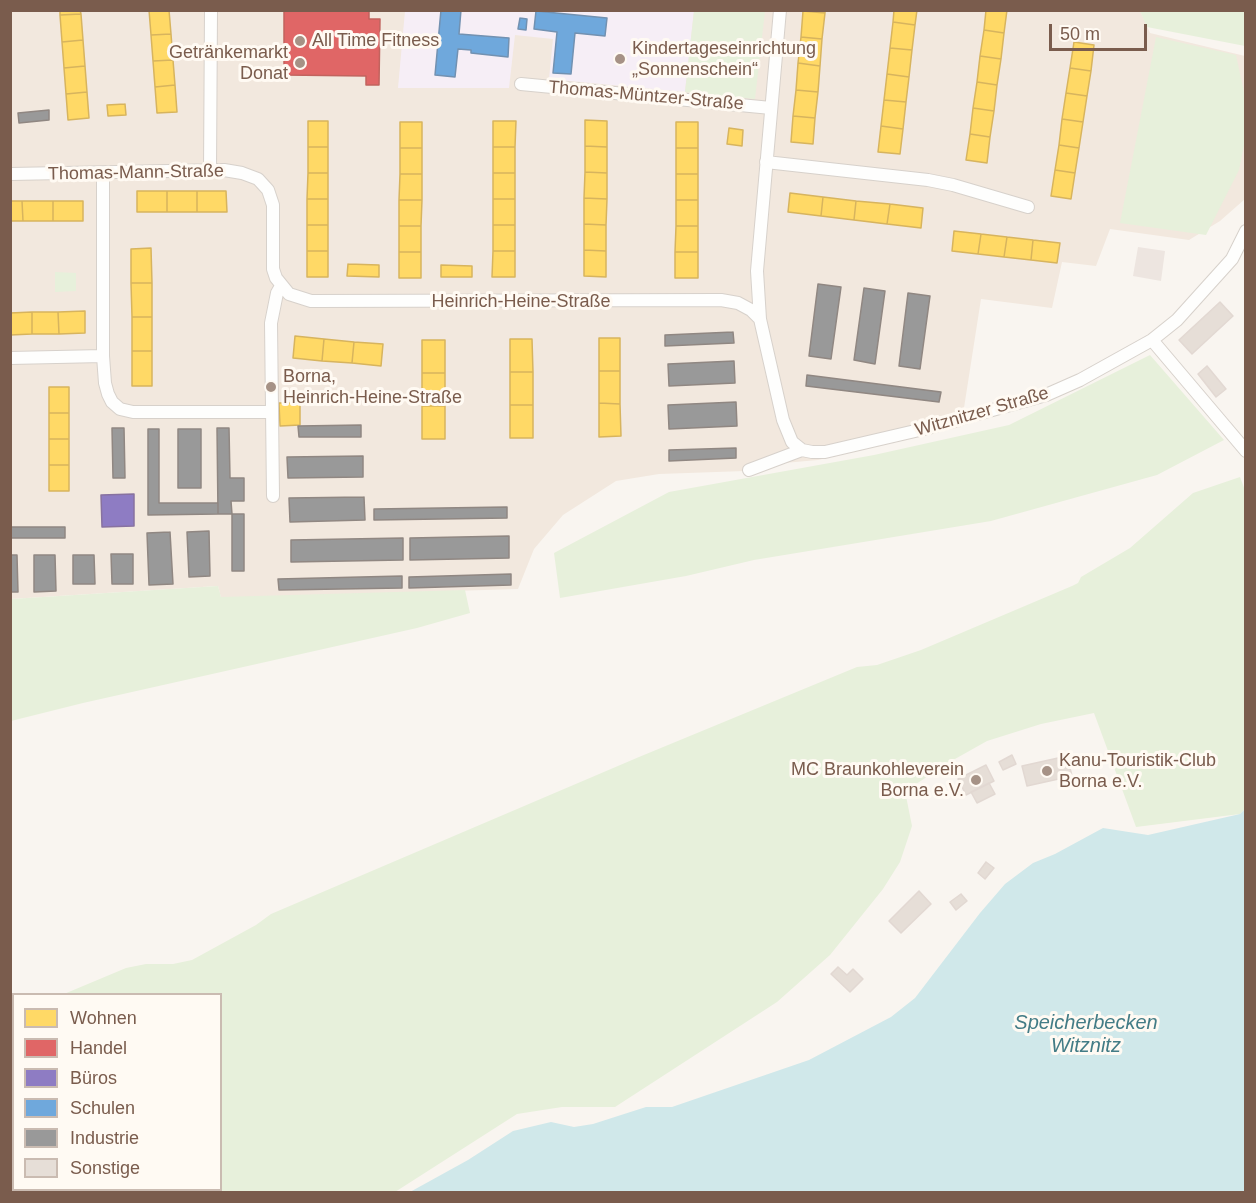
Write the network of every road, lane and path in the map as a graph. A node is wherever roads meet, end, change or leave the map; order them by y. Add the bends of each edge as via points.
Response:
1 (211, 10) edge
2 (780, 10) edge
3 (521, 84) dead end
4 (771, 108) junction
5 (766, 162) junction
6 (210, 171) junction
7 (10, 174) edge
8 (103, 174) junction
9 (1028, 207) dead end
10 (1245, 231) edge
11 (281, 286) junction
12 (760, 319) junction
13 (1152, 340) junction
14 (103, 356) junction
15 (10, 358) edge
16 (272, 412) junction
17 (802, 450) junction
18 (1245, 451) edge
19 (749, 470) dead end
20 (273, 496) dead end

1 - 6 street
2 - 4 street
3 - 4 street, Thomas-Müntzer-Straße
4 - 5 street
5 - 9 street via 945,183
5 - 12 street via 757,271
6 - 8 street, Thomas-Mann-Straße
6 - 11 street, Thomas-Mann-Straße via 242,173 258,179 268,190 273,205 273,269
7 - 8 street, Thomas-Mann-Straße
8 - 14 street
10 - 13 street, Witznitzer Straße via 1232,259 1177,320
11 - 12 street, Heinrich-Heine-Straße via 289,294 311,301 721,300 738,303
11 - 16 street via 271,323
12 - 17 street via 783,420 792,442
13 - 17 street, Witznitzer Straße via 1046,394 850,447 825,452
13 - 18 street
14 - 15 street
14 - 16 street via 108,394 120,409 151,413
16 - 20 street
17 - 19 street, Witznitzer Straße

